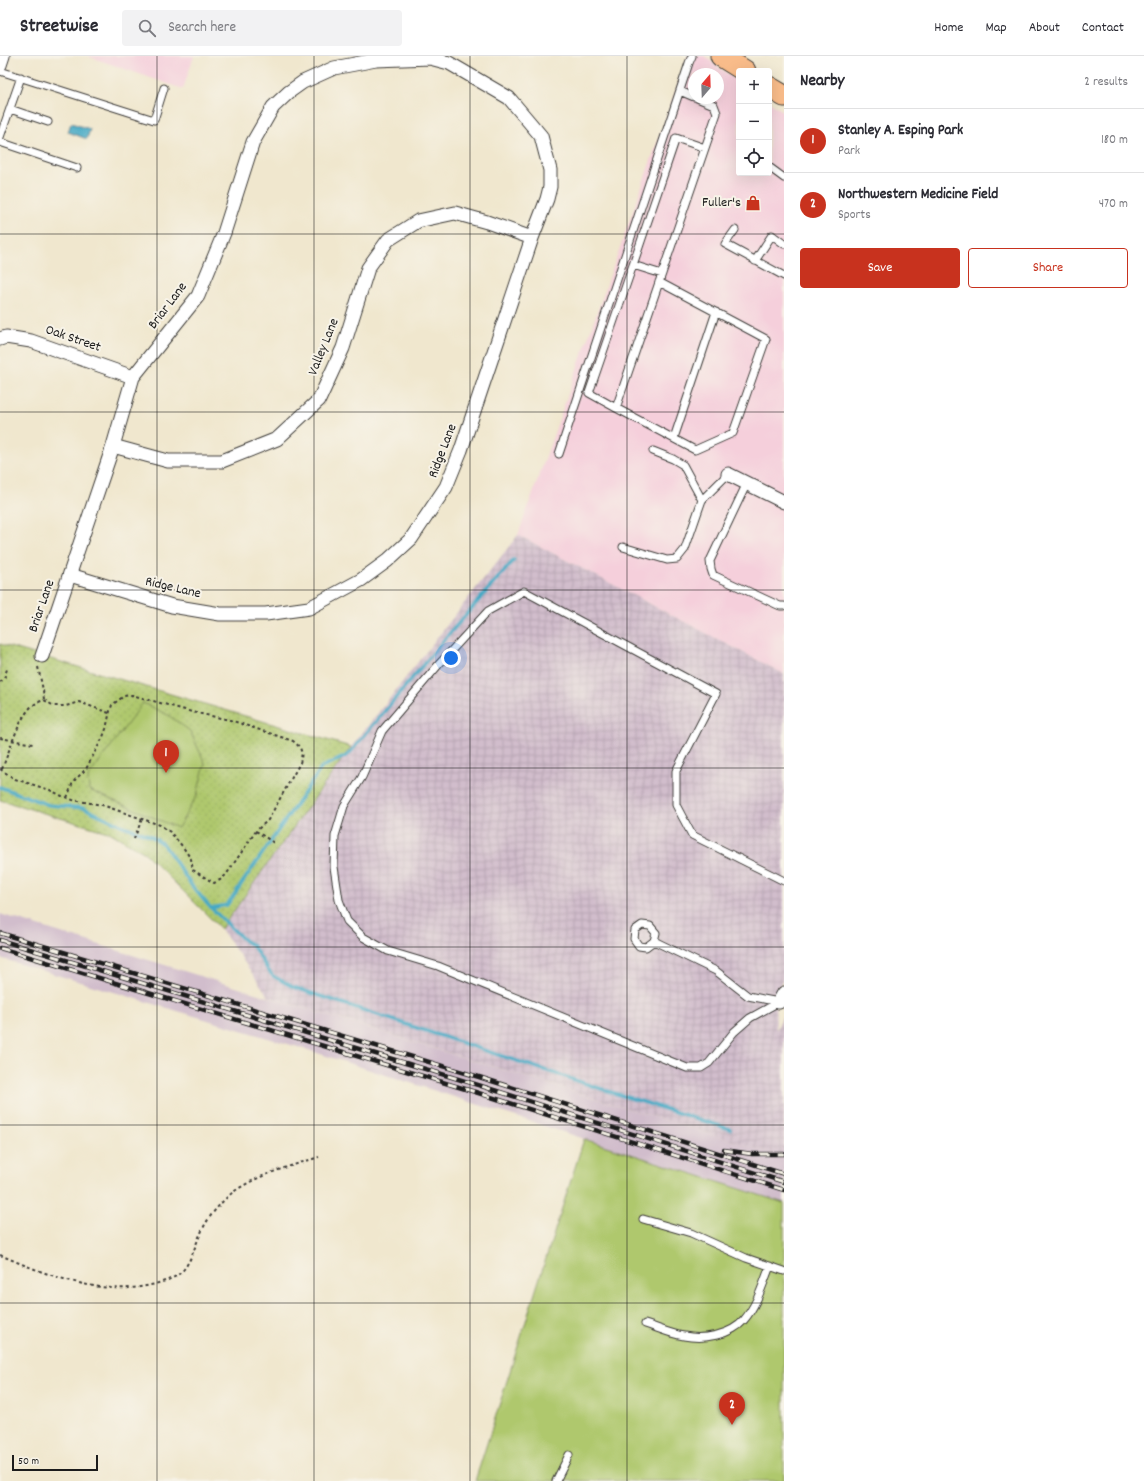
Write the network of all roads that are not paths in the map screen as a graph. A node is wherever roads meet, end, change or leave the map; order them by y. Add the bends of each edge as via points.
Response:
1 (3, 56) edge
2 (692, 56) edge
3 (721, 56) edge
4 (431, 57) edge
5 (450, 60) edge
6 (0, 65) edge
7 (740, 68) edge
8 (0, 71) edge
9 (21, 77) junction
10 (164, 88) dead end
11 (772, 88) edge
12 (680, 91) junction
13 (688, 94) edge
14 (784, 96) edge
15 (712, 104) edge
16 (10, 109) junction
17 (48, 122) dead end
18 (0, 137) edge
19 (0, 142) edge
20 (705, 148) junction
21 (77, 168) dead end
22 (772, 169) edge
23 (784, 178) edge
24 (735, 230) dead end
25 (532, 238) junction
26 (784, 244) edge
27 (755, 260) junction
28 (633, 265) junction
29 (662, 274) junction
30 (784, 276) edge
31 (659, 282) junction
32 (716, 312) junction
33 (0, 338) edge
34 (133, 376) junction
35 (616, 408) junction
36 (674, 438) junction
37 (113, 446) junction
38 (653, 451) dead end
39 (559, 454) dead end
40 (728, 474) joint
41 (747, 483) junction
42 (702, 500) junction
43 (784, 502) edge
44 (624, 547) dead end
45 (70, 575) junction
46 (784, 606) edge
47 (40, 662) road end
48 (784, 881) edge
49 (654, 941) dead end
50 (782, 998) edge
51 (643, 1219) dead end
52 (770, 1266) junction
53 (784, 1271) edge
54 (645, 1324) dead end
55 (569, 1455) dead end
56 (556, 1481) edge

1 - 6 street
2 - 12 lane
3 - 7 main road
4 - 5 street, Briar Lane
4 - 34 street, Briar Lane via 376,60 334,68 302,82 273,107 253,142 224,233 198,296
5 - 25 street, Ridge Lane via 509,98 541,136 550,170 550,187
8 - 9 lane
9 - 10 lane via 154,120
9 - 16 lane
11 - 14 main road
12 - 13 lane
12 - 39 lane
15 - 20 lane via 717,113
16 - 17 lane
16 - 18 lane
19 - 21 lane
20 - 28 lane via 676,138
20 - 29 lane
22 - 23 lane
24 - 27 lane via 725,244
25 - 37 street, Valley Lane via 455,214 418,221 388,240 368,268 343,348 319,400 277,439 222,461 168,461
25 - 45 street, Ridge Lane via 461,450 446,487 411,539 361,580 309,608 266,614 220,614 172,606
26 - 27 lane via 772,235
27 - 30 lane
28 - 29 lane
28 - 35 lane via 590,393
29 - 31 lane
31 - 32 lane
31 - 35 lane
32 - 36 lane
32 - 36 lane via 766,339 733,433 695,450
33 - 34 street, Oak Street via 31,341
34 - 37 street, Briar Lane
35 - 36 lane
37 - 45 street, Briar Lane
38 - 42 lane via 683,465
40 - 41 street
40 - 42 lane
41 - 43 street
41 - 46 lane via 710,561 711,570 713,575
42 - 44 lane via 685,549 677,559 667,560
45 - 47 street, Briar Lane
48 - 50 lane via 692,835 676,805 676,771 716,694 524,591 488,611 382,731 362,777 344,806 335,836 334,867 339,900 347,921 363,937 388,951 438,966 687,1068 701,1068 709,1063 734,1032 750,1018
49 - 50 lane via 716,971 748,996
51 - 52 lane via 691,1233
52 - 53 lane
52 - 54 lane via 756,1302 744,1320 729,1331 713,1336 684,1336
55 - 56 lane

